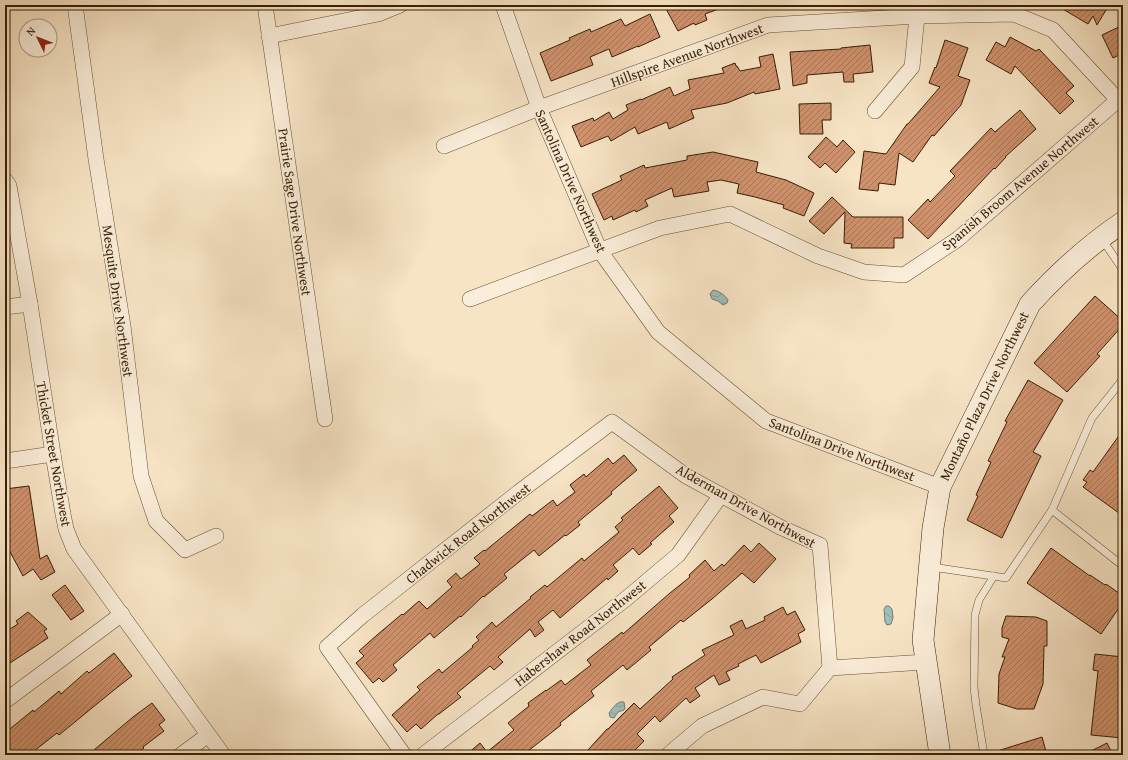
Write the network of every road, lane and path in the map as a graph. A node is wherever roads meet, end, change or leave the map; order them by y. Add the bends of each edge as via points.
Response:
1 (75, 5) edge
2 (265, 5) edge
3 (400, 5) edge
4 (503, 5) edge
5 (916, 11) edge
6 (269, 36) junction
7 (1120, 98) edge
8 (539, 108) junction
9 (875, 111) dead end
10 (444, 146) dead end
11 (5, 180) edge
12 (1115, 229) edge
13 (600, 251) junction
14 (1123, 270) edge
15 (470, 299) dead end
16 (30, 304) junction
17 (5, 307) edge
18 (1123, 379) edge
19 (325, 418) dead end
20 (612, 422) joint
21 (52, 454) junction
22 (5, 461) edge
23 (940, 487) junction
24 (721, 495) junction
25 (1052, 510) junction
26 (216, 536) dead end
27 (1123, 566) edge
28 (930, 567) junction
29 (994, 576) junction
30 (122, 614) junction
31 (926, 662) junction
32 (830, 668) junction
33 (5, 701) edge
34 (208, 735) junction
35 (181, 755) edge
36 (223, 755) edge
37 (404, 755) edge
38 (423, 755) edge
39 (668, 755) edge
40 (940, 755) edge
41 (984, 755) edge

1 - 26 street, Mesquite Drive Northwest via 96,159 123,326 142,476 156,521 185,550
2 - 6 street, Prairie Sage Drive Northwest
3 - 6 street via 378,14
4 - 8 street, Santolina Drive Northwest
5 - 7 street, Hillspire Avenue Northwest via 1014,14 1053,30
5 - 8 street, Hillspire Avenue Northwest via 768,25
5 - 9 street via 912,67
6 - 19 street, Prairie Sage Drive Northwest
7 - 13 street, Spanish Broom Avenue Northwest via 958,239 904,275 864,272 818,256 730,214 660,228
8 - 10 street, Hillspire Avenue Northwest
8 - 13 street, Santolina Drive Northwest
11 - 16 street, Thicket Street Northwest via 9,186
12 - 14 lane
12 - 23 street, Montaño Plaza Drive Northwest via 1047,286 1030,304
13 - 15 street, Spanish Broom Avenue Northwest
13 - 23 street, Santolina Drive Northwest via 658,332 766,421
16 - 17 street
16 - 21 street, Thicket Street Northwest
18 - 25 lane via 1092,418
20 - 24 street, Alderman Drive Northwest via 686,476
20 - 37 street, Chadwick Road Northwest via 375,605 327,647
21 - 22 street
21 - 30 street, Thicket Street Northwest via 66,529 74,549
23 - 28 street, Montaño Plaza Drive Northwest
24 - 32 street, Alderman Drive Northwest via 820,545
24 - 38 street, Habershaw Road Northwest via 678,555 627,598
25 - 27 lane
25 - 29 lane via 1006,578
28 - 29 lane
28 - 31 street, Montaño Plaza Drive Northwest via 923,640
29 - 41 lane via 979,600 975,615 974,687
30 - 33 street
30 - 34 street, Thicket Street Northwest
31 - 32 street
31 - 40 street, Montaño Plaza Drive Northwest
32 - 39 street via 800,704 763,697 702,726
34 - 35 street
34 - 36 street, Thicket Street Northwest

